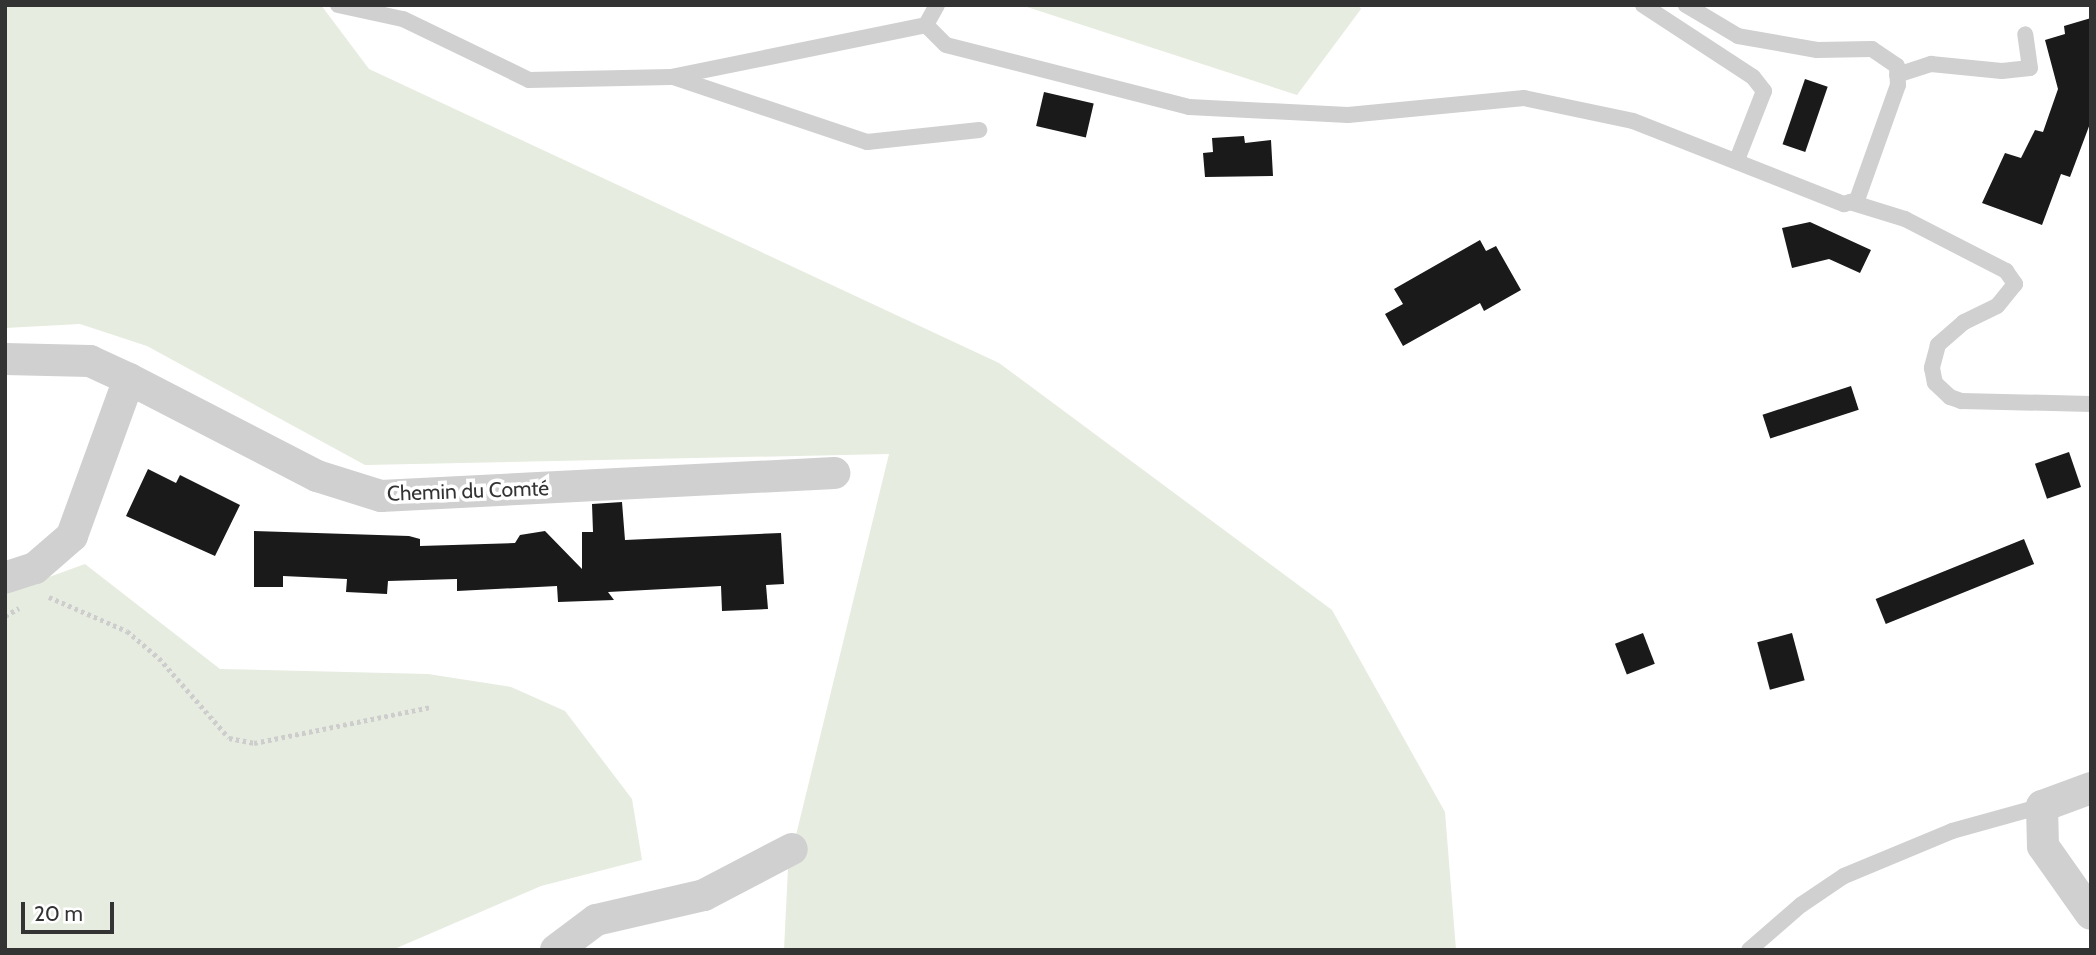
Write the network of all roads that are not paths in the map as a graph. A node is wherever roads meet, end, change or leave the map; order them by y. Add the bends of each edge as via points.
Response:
1 (338, 5) edge
2 (937, 5) edge
3 (1643, 5) edge
4 (1686, 5) edge
5 (926, 25) junction
6 (2025, 34) dead end
7 (1897, 75) junction
8 (671, 77) junction
9 (979, 130) dead end
10 (1737, 160) junction
11 (1850, 202) junction
12 (5, 359) edge
13 (129, 379) junction
14 (2091, 404) edge
15 (834, 473) dead end
16 (5, 578) edge
17 (2091, 788) edge
18 (2042, 806) junction
19 (792, 849) dead end
20 (2091, 914) edge
21 (556, 950) edge
22 (1749, 950) edge

1 - 8 lane via 403,19 529,80
2 - 5 lane
3 - 10 lane via 1753,77 1764,91
4 - 7 lane via 1738,36 1817,50 1872,50 1897,66
5 - 8 lane
5 - 10 lane via 946,45 1189,107 1348,116 1524,98 1633,121
6 - 7 lane via 2030,68 2002,71 1931,64
7 - 11 lane via 1898,85 1857,200
8 - 9 lane via 867,142
10 - 11 lane via 1844,204
11 - 14 lane via 1905,219 2006,271 2015,284 1997,306 1964,323 1938,345 1932,368 1935,383 1950,397
12 - 13 street, Chemin du Comté via 90,361
13 - 15 street, Chemin du Comté via 317,476 381,496
13 - 16 street via 72,536 35,568
17 - 18 street
18 - 20 street via 2043,846
18 - 22 lane via 1952,831 1844,876 1801,905
19 - 21 street via 704,895 596,920

